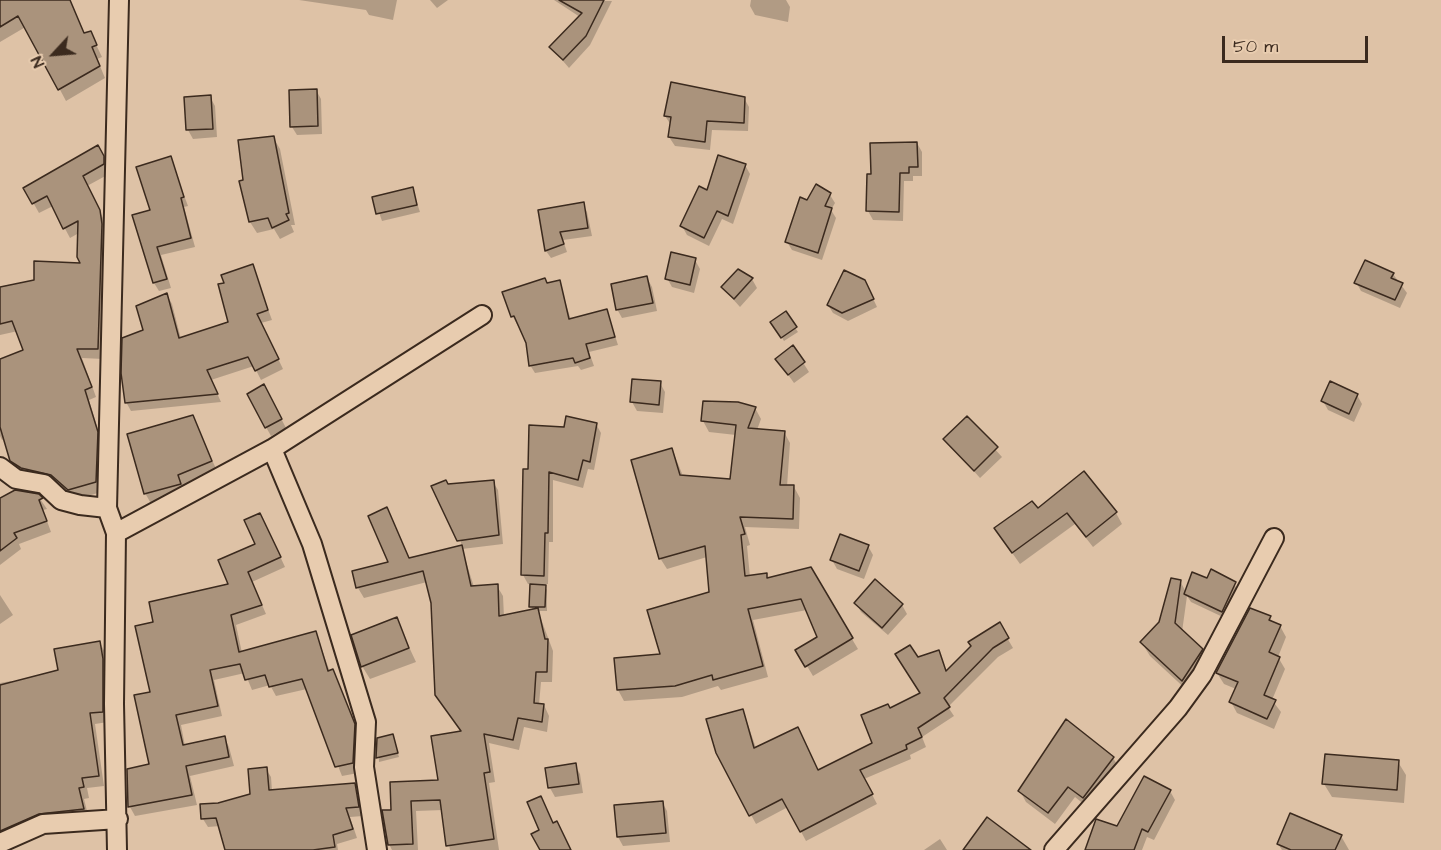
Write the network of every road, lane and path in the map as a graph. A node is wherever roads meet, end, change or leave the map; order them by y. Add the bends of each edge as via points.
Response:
1 (119, 0) edge
2 (482, 315) dead end
3 (272, 449) junction
4 (0, 467) edge
5 (107, 508) junction
6 (116, 533) junction
7 (1274, 538) dead end
8 (118, 819) junction
9 (0, 843) edge
10 (117, 850) edge
11 (377, 850) edge
12 (1054, 850) edge

1 - 5 street
2 - 3 street
3 - 6 street
3 - 11 street via 312,544 366,722 364,767
4 - 5 street via 16,479 44,484 61,500
5 - 6 street
6 - 8 street via 114,704
7 - 12 street via 1202,675
8 - 9 street via 43,824
8 - 10 street

